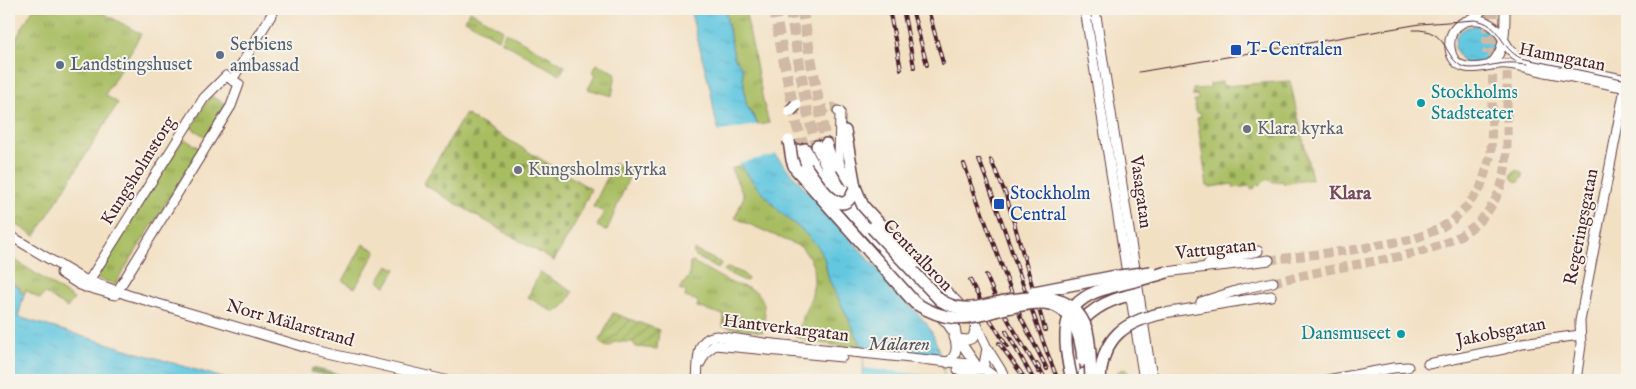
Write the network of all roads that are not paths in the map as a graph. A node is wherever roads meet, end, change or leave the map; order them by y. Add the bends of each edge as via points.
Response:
1 (275, 9) edge
2 (1085, 9) edge
3 (1095, 9) edge
4 (1483, 9) edge
5 (1505, 9) edge
6 (1468, 20) junction
7 (1503, 42) junction
8 (1490, 65) junction
9 (232, 80) junction
10 (1627, 84) edge
11 (838, 111) dead end
12 (845, 131) dead end
13 (789, 141) dead end
14 (1116, 142) junction
15 (1106, 143) junction
16 (822, 145) joint
17 (839, 145) junction
18 (815, 168) junction
19 (855, 188) junction
20 (869, 229) junction
21 (9, 235) edge
22 (1258, 251) dead end
23 (1125, 260) junction
24 (1269, 260) tunnel mouth
25 (1200, 267) junction
26 (1136, 270) junction
27 (1168, 272) junction
28 (1273, 282) tunnel mouth
29 (87, 284) junction
30 (944, 288) junction
31 (114, 292) junction
32 (1130, 295) junction
33 (1271, 296) dead end
34 (1019, 298) junction
35 (984, 305) junction
36 (1142, 309) junction
37 (998, 310) junction
38 (1170, 312) junction
39 (974, 324) junction
40 (955, 333) junction
41 (1580, 335) junction
42 (987, 348) junction
43 (864, 357) junction
44 (944, 364) junction
45 (1428, 364) dead end
46 (698, 365) junction
47 (1408, 367) dead end
48 (980, 368) junction
49 (958, 370) junction
50 (445, 380) edge
51 (697, 380) edge
52 (977, 380) edge
53 (990, 380) edge
54 (999, 380) edge
55 (1007, 380) edge
56 (1073, 380) edge
57 (1084, 380) edge
58 (1091, 380) edge
59 (1100, 380) edge
60 (1144, 380) edge
61 (1154, 380) edge
62 (1327, 380) edge
63 (1576, 380) edge

1 - 9 street
2 - 15 street, Vasagatan
3 - 14 street, Vasagatan
4 - 6 street
5 - 7 street
6 - 7 street via 1490,24
6 - 8 street via 1458,24 1452,33 1452,55 1464,67
7 - 8 street via 1499,56
7 - 10 street, Hamngatan via 1521,58
8 - 10 street, Hamngatan via 1510,64
9 - 29 street, Kungsholmstorg via 204,98
9 - 31 street via 231,106
10 - 41 street, Regeringsgatan via 1580,321
11 - 17 street
12 - 19 highway
13 - 37 highway, bridge via 795,168 915,303 951,318 980,316
14 - 15 street
14 - 26 street, Vasagatan
15 - 23 street, Vasagatan
16 - 17 street
16 - 20 highway via 836,184
17 - 30 street via 841,168 862,202
18 - 19 highway, Centralbron, bridge via 801,150 806,167 832,200 848,201
18 - 20 highway, Centralbron via 838,198
18 - 40 street via 853,228
19 - 35 highway, bridge via 863,206 936,285 961,302
20 - 35 highway, Centralbron, bridge via 940,300 956,307
20 - 37 highway, Centralbron, bridge via 928,297 942,308 967,314
21 - 29 street, Norr Mälarstrand
22 - 25 street
23 - 26 street via 1131,262
23 - 32 street, Vasagatan
24 - 25 street, Vattugatan
25 - 27 street, Vattugatan
26 - 36 street, Vasagatan
27 - 34 highway, bridge via 1111,277 1032,292
27 - 56 highway, bridge via 1099,289 1077,303 1069,316 1066,333 1068,366
28 - 38 street
29 - 31 street, Norr Mälarstrand
30 - 39 street
30 - 40 street via 954,318
31 - 50 street, Norr Mälarstrand via 311,349
32 - 36 street via 1137,298
32 - 56 highway via 1091,313 1081,324 1074,336
32 - 60 street, Vasagatan
33 - 38 street
34 - 35 highway, Centralbron, bridge
34 - 58 highway, Centralbron, bridge via 1054,299 1072,307 1080,315 1088,332
36 - 61 street, Vasagatan
37 - 57 highway, Centralbron, bridge via 1044,303 1068,315 1081,342
38 - 59 highway, bridge via 1137,320 1118,332 1104,354
39 - 40 street via 965,322
39 - 40 street via 973,338 968,340
39 - 42 street
40 - 44 street via 954,355
40 - 48 street
41 - 45 street, Jakobsgatan via 1522,343
41 - 63 street, Regeringsgatan
42 - 48 street
42 - 55 street
43 - 44 street
43 - 46 street, Hantverkargatan via 715,345
43 - 46 street, Hantverkargatan via 711,336 700,348
44 - 48 street
44 - 49 street
46 - 51 street
47 - 62 street
48 - 49 street
48 - 53 street
48 - 54 street
49 - 52 street

